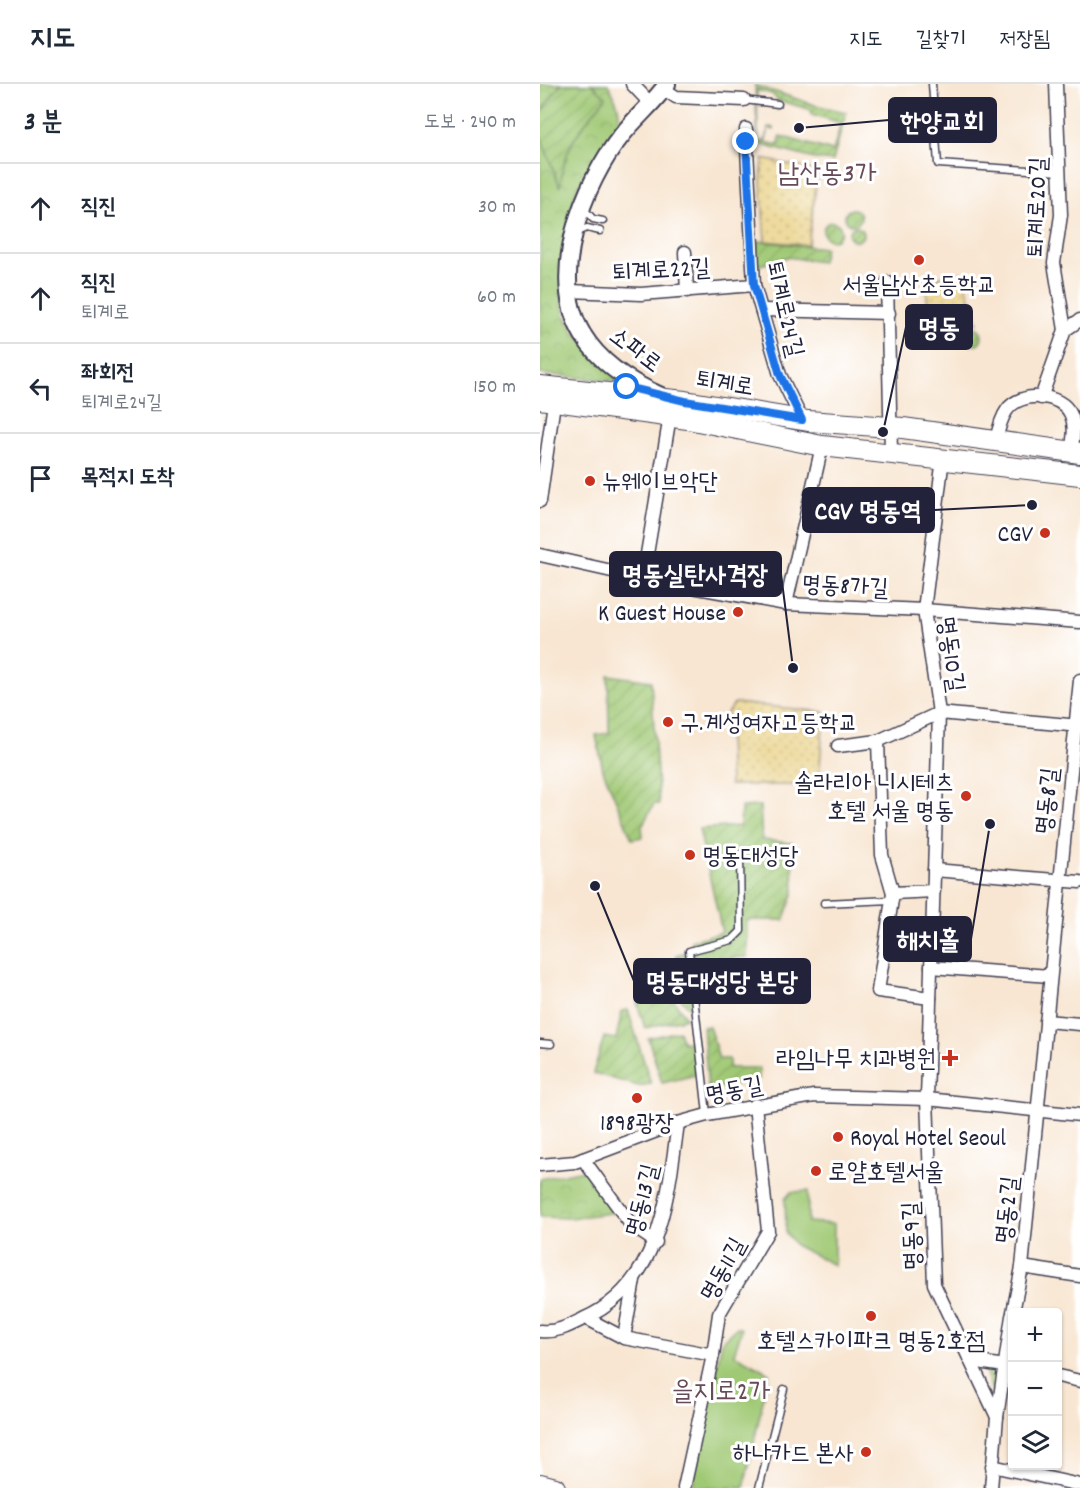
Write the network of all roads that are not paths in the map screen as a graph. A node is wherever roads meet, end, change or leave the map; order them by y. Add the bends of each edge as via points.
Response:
1 (632, 84) edge
2 (932, 84) edge
3 (1056, 84) edge
4 (665, 86) edge
5 (744, 100) joint
6 (651, 104) junction
7 (778, 104) dead end
8 (746, 129) dead end
9 (1061, 172) junction
10 (584, 201) junction
11 (603, 221) dead end
12 (600, 231) dead end
13 (573, 240) junction
14 (685, 252) dead end
15 (887, 282) dead end
16 (754, 285) junction
17 (570, 291) junction
18 (687, 291) junction
19 (763, 310) junction
20 (889, 313) junction
21 (1080, 320) edge
22 (1065, 330) junction
23 (540, 377) edge
24 (540, 386) edge
25 (660, 395) junction
26 (1041, 398) junction
27 (544, 406) edge
28 (681, 412) junction
29 (802, 420) junction
30 (891, 427) junction
31 (996, 441) junction
32 (822, 446) junction
33 (891, 452) junction
34 (1076, 453) edge
35 (943, 458) junction
36 (1080, 475) edge
37 (540, 501) edge
38 (540, 555) edge
39 (643, 578) junction
40 (786, 604) junction
41 (924, 610) junction
42 (1080, 622) edge
43 (1080, 680) edge
44 (939, 713) junction
45 (1078, 726) edge
46 (878, 741) junction
47 (838, 746) dead end
48 (740, 854) dead end
49 (934, 870) junction
50 (1059, 880) junction
51 (1080, 882) edge
52 (933, 891) junction
53 (892, 896) junction
54 (824, 903) dead end
55 (931, 967) junction
56 (1050, 975) junction
57 (695, 991) junction
58 (785, 991) dead end
59 (930, 998) junction
60 (1046, 1021) junction
61 (1080, 1024) edge
62 (540, 1044) edge
63 (551, 1044) dead end
64 (927, 1099) junction
65 (755, 1106) junction
66 (1038, 1111) junction
67 (707, 1115) junction
68 (1080, 1115) edge
69 (678, 1123) junction
70 (583, 1159) junction
71 (540, 1165) edge
72 (656, 1242) junction
73 (1022, 1267) junction
74 (1080, 1276) edge
75 (634, 1279) junction
76 (1014, 1308) edge
77 (586, 1318) junction
78 (540, 1331) edge
79 (624, 1338) junction
80 (713, 1355) junction
81 (971, 1361) junction
82 (1008, 1367) edge
83 (1008, 1371) edge
84 (1062, 1377) edge
85 (1080, 1381) edge
86 (784, 1389) dead end
87 (997, 1417) junction
88 (992, 1466) junction
89 (540, 1484) edge
90 (1080, 1485) edge
91 (555, 1488) edge
92 (684, 1488) edge
93 (759, 1488) edge
94 (991, 1488) edge

1 - 6 street
2 - 9 lane via 938,164
3 - 9 street, 퇴계로20길
4 - 5 street via 676,97
4 - 6 street, 소파로
5 - 7 lane
6 - 10 street, 소파로 via 622,135
8 - 16 street, 퇴계로24길
9 - 22 street, 퇴계로20길 via 1061,215 1054,263
10 - 11 lane via 588,215
10 - 13 street, 소파로
12 - 13 lane via 584,229
13 - 17 street, 소파로
14 - 18 street
15 - 20 street
16 - 18 street, 퇴계로22길
16 - 19 street, 퇴계로24길
17 - 18 street, 퇴계로22길
17 - 25 street, 소파로 via 573,314 588,343 626,378
19 - 20 street
19 - 29 street, 퇴계로24길 via 780,375
20 - 30 street
21 - 22 street
22 - 26 street
23 - 25 main road via 611,384
24 - 28 main road, 퇴계로
25 - 28 street, 소파로
26 - 31 street via 1028,397 1007,409
26 - 34 street via 1056,402 1071,415
27 - 28 main road, 퇴계로
27 - 37 street, 퇴계로
28 - 29 main road, 퇴계로
28 - 32 main road, 퇴계로
28 - 39 street, 퇴계로
29 - 30 main road, 퇴계로
30 - 31 main road, 퇴계로
30 - 33 street
31 - 34 main road, 퇴계로
32 - 33 main road, 퇴계로
32 - 40 street
33 - 35 main road, 퇴계로
35 - 36 main road, 퇴계로
35 - 41 street, 명동10길
38 - 39 street, 명동8가길
39 - 40 street, 명동8가길
40 - 41 street, 명동8가길
41 - 42 street, 명동8가길
41 - 44 street, 명동10길
43 - 45 street, 명동8길
44 - 45 street
44 - 46 street, 명동10길
44 - 49 street, 명동10길
45 - 50 street, 명동8길
46 - 47 street, 명동10길
46 - 53 street via 882,855
48 - 57 lane via 741,931 732,940 689,951
49 - 50 street
49 - 52 street, 명동10길
50 - 51 street
50 - 56 street, 명동8길
52 - 53 street
52 - 55 street, 명동10길
53 - 54 lane
53 - 59 street via 878,991
55 - 56 street
55 - 59 street, 명동10길
56 - 60 street, 명동8길
57 - 58 lane
57 - 67 lane
59 - 64 street, 명동10길
60 - 61 street
60 - 66 street, 명동8길
62 - 63 lane
64 - 65 street, 명동길 via 814,1096
64 - 66 street, 명동길
64 - 81 street, 명동9길 via 934,1284
65 - 67 street, 명동길
65 - 80 street, 명동11길 via 768,1232 719,1314
66 - 68 street, 명동길
66 - 73 street, 명동2길
67 - 69 street, 명동길
69 - 70 street, 명동길
69 - 72 street, 명동13길 via 667,1208
70 - 71 street, 명동길
70 - 72 street via 632,1226
72 - 75 street, 명동13길
73 - 74 street
73 - 76 street, 명동2길
75 - 77 street, 명동13길 via 612,1302
75 - 79 street
77 - 78 street, 명동13길 via 552,1333
77 - 79 street
79 - 80 street
80 - 92 street, 명동11길
81 - 82 street
81 - 87 street, 명동9길
83 - 87 street, 명동2길
84 - 85 street
86 - 93 lane
87 - 88 street
88 - 90 street
88 - 94 street
89 - 91 main road

